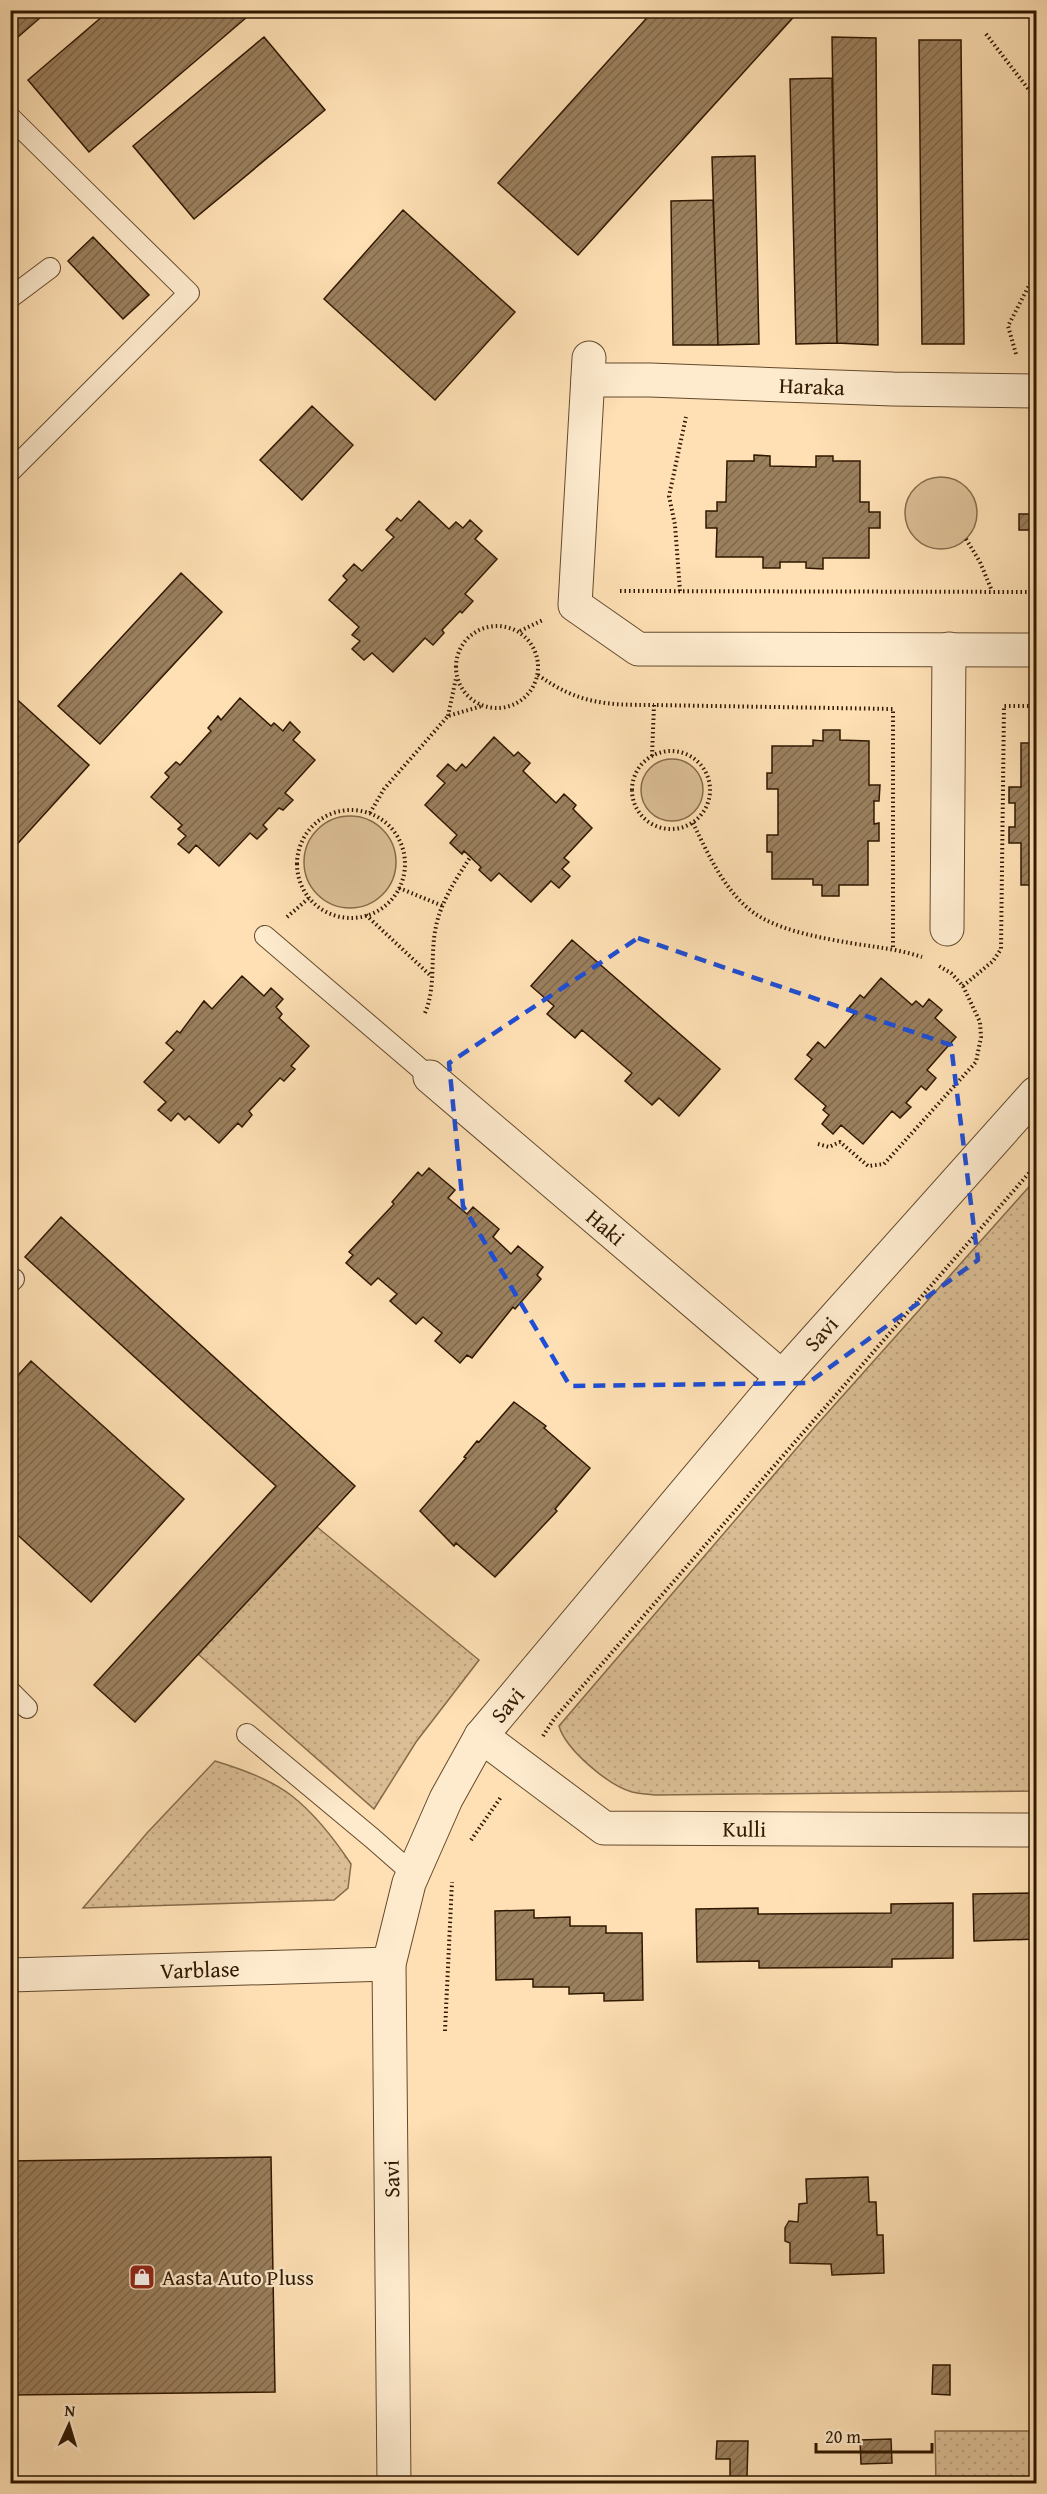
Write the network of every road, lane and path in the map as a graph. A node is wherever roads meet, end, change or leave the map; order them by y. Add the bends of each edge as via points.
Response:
1 (986, 34) dead end
2 (1036, 99) edge
3 (10, 117) edge
4 (50, 268) dead end
5 (1036, 273) edge
6 (10, 298) edge
7 (1017, 357) dead end
8 (692, 382) junction
9 (1036, 391) edge
10 (10, 472) edge
11 (966, 539) dead end
12 (576, 591) junction
13 (680, 591) junction
14 (993, 591) junction
15 (1036, 591) edge
16 (949, 649) junction
17 (1036, 650) edge
18 (538, 675) junction
19 (457, 676) junction
20 (654, 705) junction
21 (482, 706) junction
22 (1036, 706) edge
23 (448, 716) junction
24 (652, 756) junction
25 (370, 813) junction
26 (693, 823) junction
27 (471, 856) dead end
28 (399, 888) junction
29 (443, 906) junction
30 (366, 915) junction
31 (947, 929) dead end
32 (265, 936) dead end
33 (893, 948) junction
34 (927, 958) dead end
35 (935, 963) dead end
36 (431, 976) junction
37 (963, 986) junction
38 (425, 1013) dead end
39 (430, 1077) joint
40 (1036, 1093) edge
41 (818, 1144) dead end
42 (1036, 1165) edge
43 (782, 1377) junction
44 (10, 1691) edge
45 (27, 1708) dead end
46 (247, 1734) dead end
47 (481, 1736) junction
48 (523, 1767) junction
49 (1036, 1830) edge
50 (464, 1850) dead end
51 (413, 1874) junction
52 (454, 1876) dead end
53 (389, 1964) junction
54 (10, 1975) edge
55 (445, 2031) dead end
56 (394, 2484) edge

1 - 2 path
3 - 10 lane via 189,293
4 - 6 lane
5 - 7 path via 1008,326
8 - 9 street, Haraka
8 - 12 street, Haraka via 588,369
8 - 13 path via 669,496
11 - 14 path
12 - 13 path
12 - 16 street via 575,604 638,649
13 - 14 path
14 - 15 path
16 - 17 street
16 - 31 street
18 - 19 path via 539,662 529,640 507,626 493,626 479,629 460,649
18 - 20 path via 579,698 614,705
18 - 21 path via 527,696 517,703 500,708
19 - 21 path via 471,699
19 - 23 path
20 - 24 path
20 - 33 path via 893,709
21 - 23 path
22 - 37 path via 1004,706 1001,949 993,962
23 - 25 path via 384,789
24 - 26 path via 676,751 705,770 710,781 709,799
24 - 26 path via 639,769 633,786 638,810 657,826 675,829
25 - 28 path via 386,823 404,853 405,871
25 - 30 path via 335,812 319,820 299,848 297,866 300,883 322,910 339,916
26 - 33 path via 723,878 740,900 762,918 826,939
27 - 29 path
28 - 29 path
28 - 30 path via 389,903
29 - 36 path via 437,921
30 - 36 path
32 - 39 lane
33 - 34 path
35 - 37 path
36 - 38 path via 430,1001
37 - 41 path via 980,1022 976,1062 936,1108 884,1164 868,1166 840,1142 829,1148
39 - 43 street, Haki
40 - 43 street, Savi
42 - 48 path via 554,1719
43 - 47 street, Savi
44 - 45 lane
46 - 51 lane
47 - 48 street, Kulli
47 - 51 street, Savi via 446,1799
48 - 49 street, Kulli via 604,1827
48 - 50 path
51 - 53 street, Savi
52 - 55 path
53 - 54 street, Varblase
53 - 56 street, Savi

